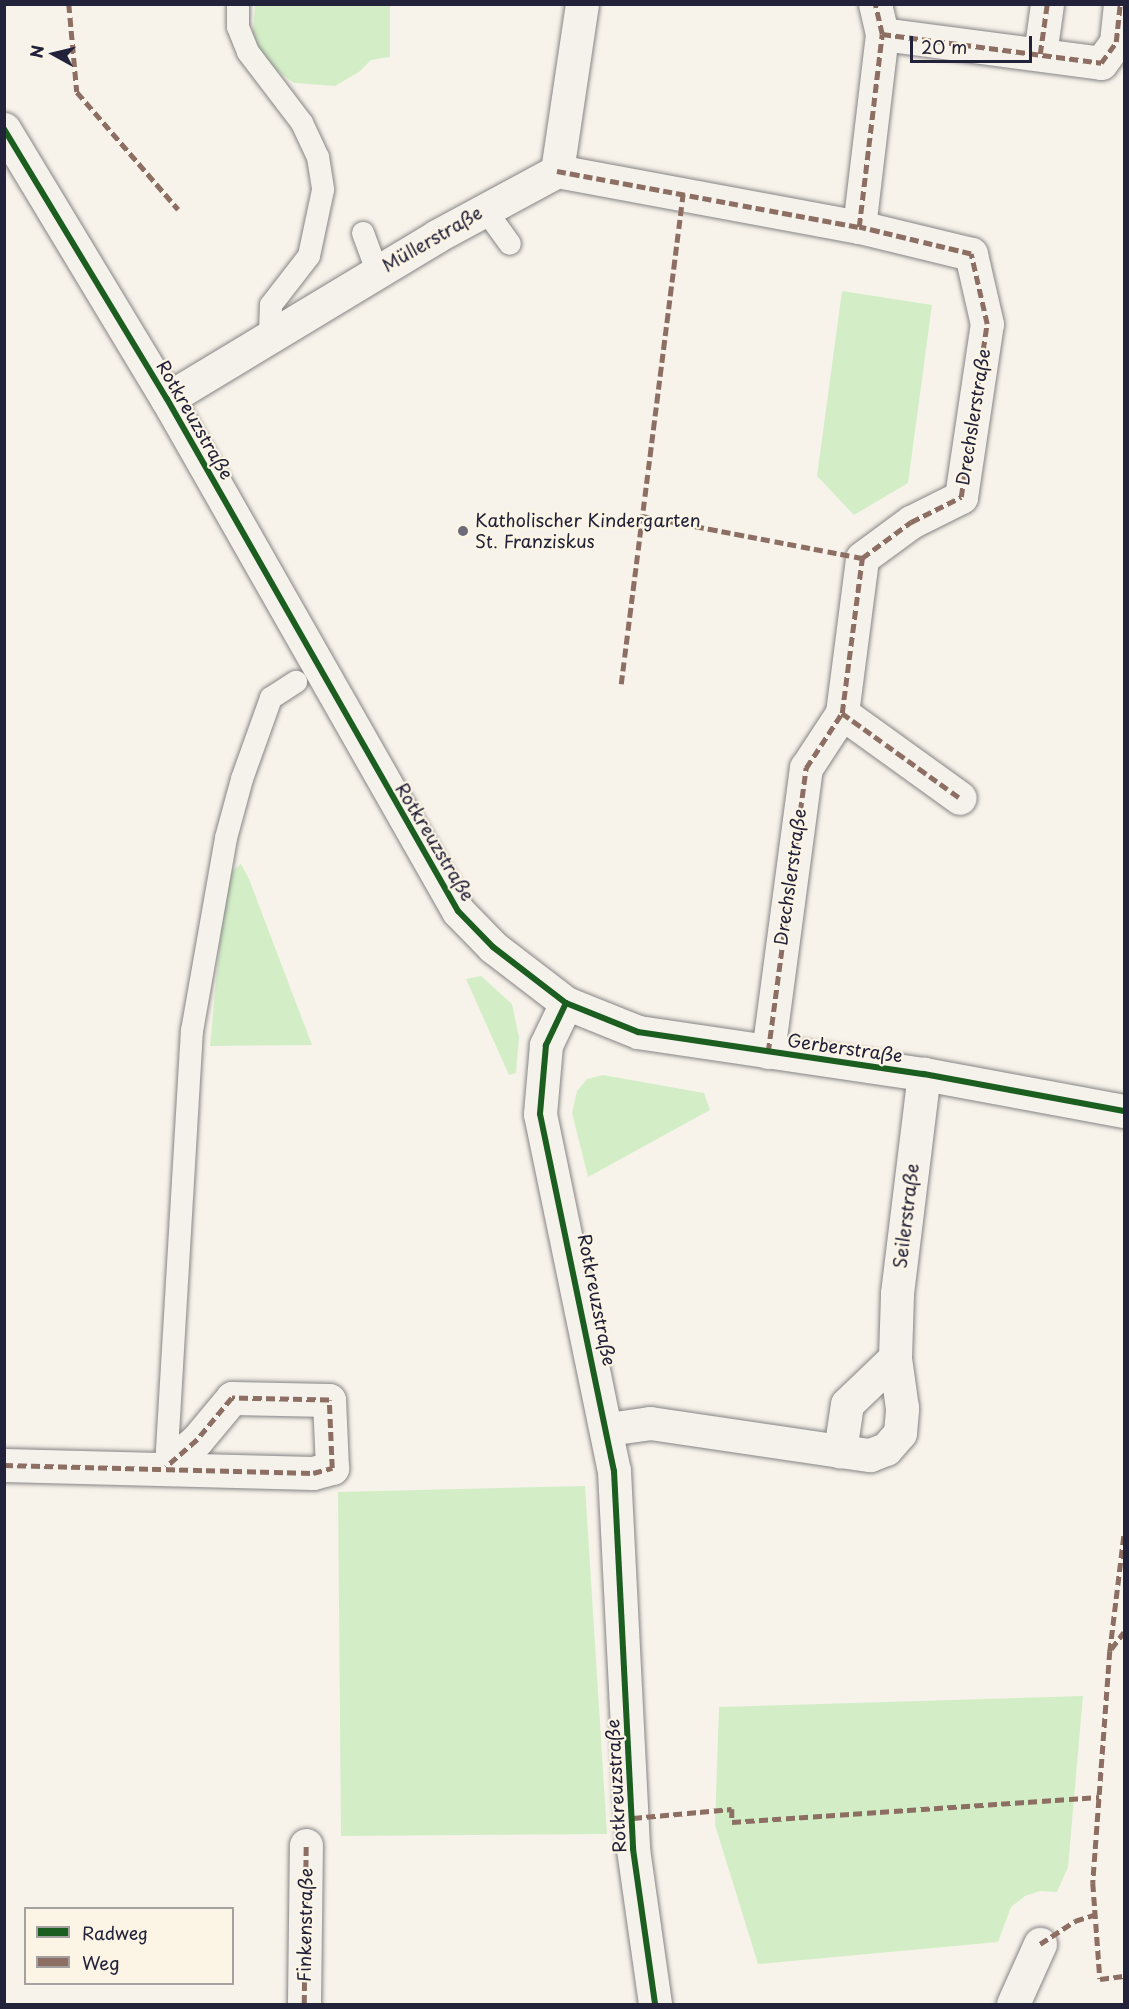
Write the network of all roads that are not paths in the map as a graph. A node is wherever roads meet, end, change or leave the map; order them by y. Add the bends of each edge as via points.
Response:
1 (238, 4) edge
2 (582, 4) edge
3 (1047, 4) edge
4 (1120, 4) edge
5 (878, 19) edge
6 (1040, 54) junction
7 (4, 129) edge
8 (557, 171) junction
9 (484, 208) junction
10 (859, 227) junction
11 (363, 233) dead end
12 (510, 244) dead end
13 (377, 271) junction
14 (270, 336) junction
15 (166, 399) junction
16 (296, 682) dead end
17 (842, 713) junction
18 (960, 798) dead end
19 (566, 1003) junction
20 (768, 1052) junction
21 (924, 1074) junction
22 (1125, 1111) edge
23 (895, 1358) junction
24 (608, 1429) junction
25 (840, 1450) junction
26 (4, 1465) edge
27 (166, 1467) junction
28 (306, 1845) dead end
29 (1040, 1944) dead end
30 (304, 2004) edge
31 (655, 2004) edge
32 (1013, 2004) edge

1 - 14 lane via 238,27 248,52 302,123 318,157 323,190 309,256 271,305
2 - 8 street
3 - 6 street
4 - 6 street via 1116,42 1101,63
5 - 6 street
5 - 10 street
7 - 15 street, Rotkreuzstraße
8 - 9 street, Müllerstraße
8 - 10 street, Drechslerstraße
9 - 12 lane
9 - 13 street, Müllerstraße
10 - 17 street, Drechslerstraße via 971,254 987,324 961,497 911,522 862,558
11 - 13 lane
13 - 14 street, Müllerstraße
14 - 15 street, Müllerstraße
15 - 19 street, Rotkreuzstraße via 458,911 493,947
16 - 27 lane via 271,698 242,779 226,838 192,1031
17 - 18 street
17 - 20 street, Drechslerstraße via 806,768
19 - 20 street, Gerberstraße via 638,1032
19 - 24 street, Rotkreuzstraße via 546,1045 540,1114
20 - 21 street, Gerberstraße
21 - 22 street, Gerberstraße
21 - 23 street, Seilerstraße via 897,1293
23 - 25 street via 847,1404
23 - 25 street, Seilerstraße via 902,1408 900,1433 886,1449 870,1455
24 - 25 street, Seilerstraße via 650,1423
24 - 31 street, Rotkreuzstraße via 615,1483 633,1849
26 - 27 street
27 - 27 street via 197,1440 232,1398 329,1400 332,1468 291,1474
28 - 30 street, Finkenstraße
29 - 32 street

